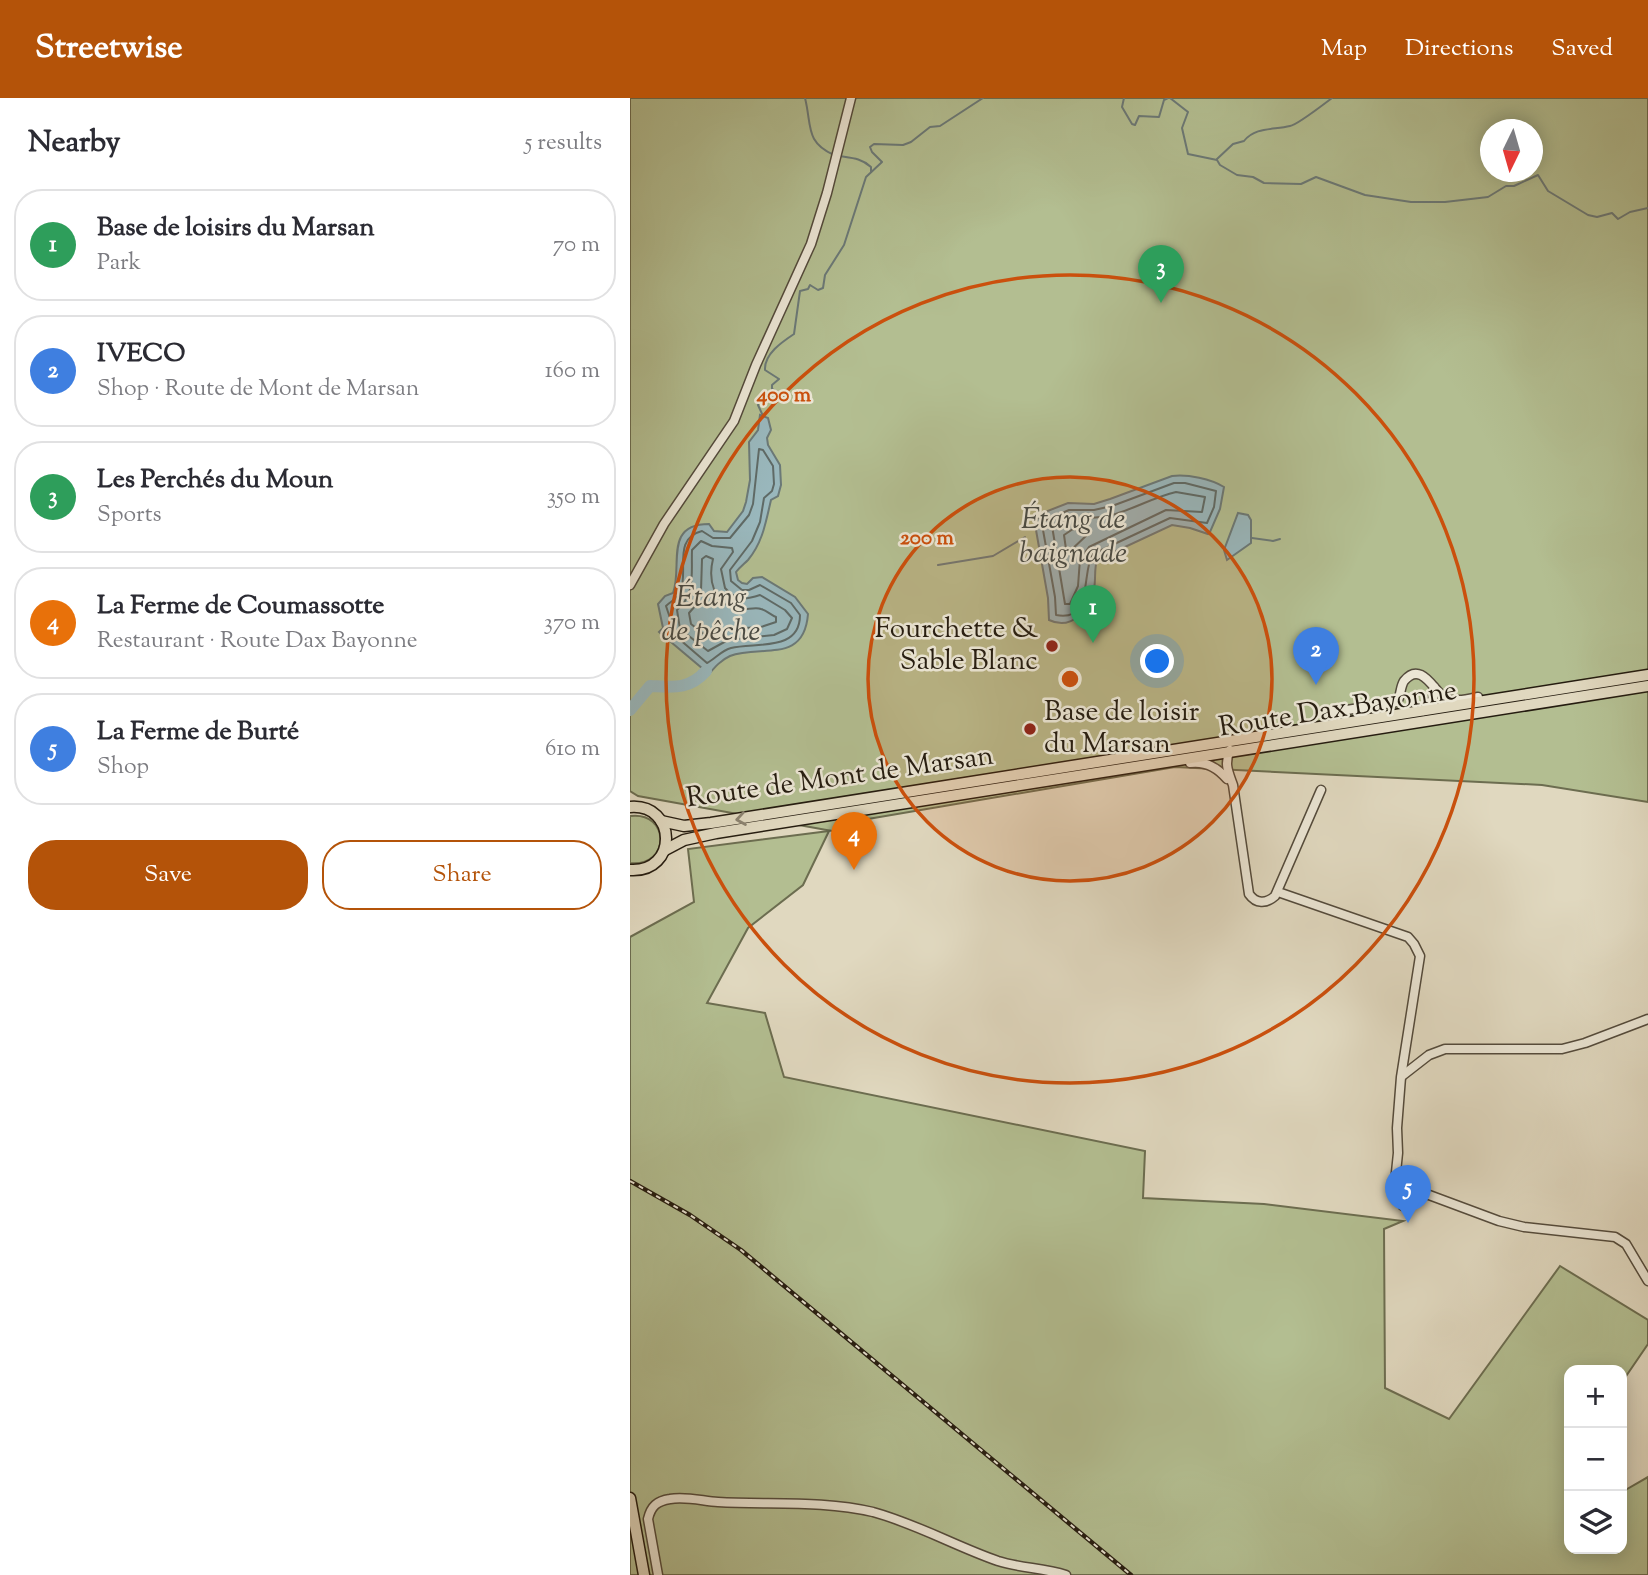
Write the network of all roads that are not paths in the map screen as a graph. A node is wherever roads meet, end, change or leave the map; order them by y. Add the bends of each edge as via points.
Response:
1 (851, 98) edge
2 (630, 584) edge
3 (1648, 675) edge
4 (1434, 684) junction
5 (1648, 685) edge
6 (1540, 693) junction
7 (1423, 711) junction
8 (1328, 713) dead end
9 (1230, 750) junction
10 (1102, 771) junction
11 (1321, 790) dead end
12 (1234, 794) junction
13 (632, 807) edge
14 (662, 821) junction
15 (665, 850) junction
16 (630, 870) edge
17 (1278, 892) junction
18 (1648, 1019) edge
19 (1401, 1077) junction
20 (1398, 1190) junction
21 (1403, 1206) dead end
22 (1648, 1281) edge
23 (631, 1503) edge
24 (644, 1575) edge
25 (657, 1575) edge
26 (1066, 1575) edge

1 - 2 street via 811,244 734,421 664,524
3 - 6 main road, Route de Mont de Marsan
4 - 6 street via 1445,698 1456,700
4 - 7 street via 1433,699
4 - 8 street via 1423,676 1413,676 1402,684 1397,702
5 - 9 main road, Route Dax Bayonne
6 - 7 main road, Route de Mont de Marsan
7 -> 14 main road, Route de Mont de Marsan via 712,823 684,826
9 - 10 main road, Route Dax Bayonne
9 - 12 street via 1226,766
10 - 12 street via 1202,762 1224,776
10 - 15 main road, Route Dax Bayonne via 716,833
11 - 17 street
12 - 17 street via 1250,894 1261,902
13 - 14 main road via 650,811
14 - 15 main road
15 - 16 main road, Route Dax Bayonne via 648,868
17 - 19 street via 1408,937 1414,944 1420,957
18 - 19 street via 1562,1049 1445,1049 1429,1055
19 - 20 street
20 - 21 street
20 - 22 street via 1421,1192 1524,1227 1615,1237 1626,1244
23 - 24 main road
25 - 26 street via 648,1519 656,1504 675,1498 847,1507 918,1526 1013,1565

